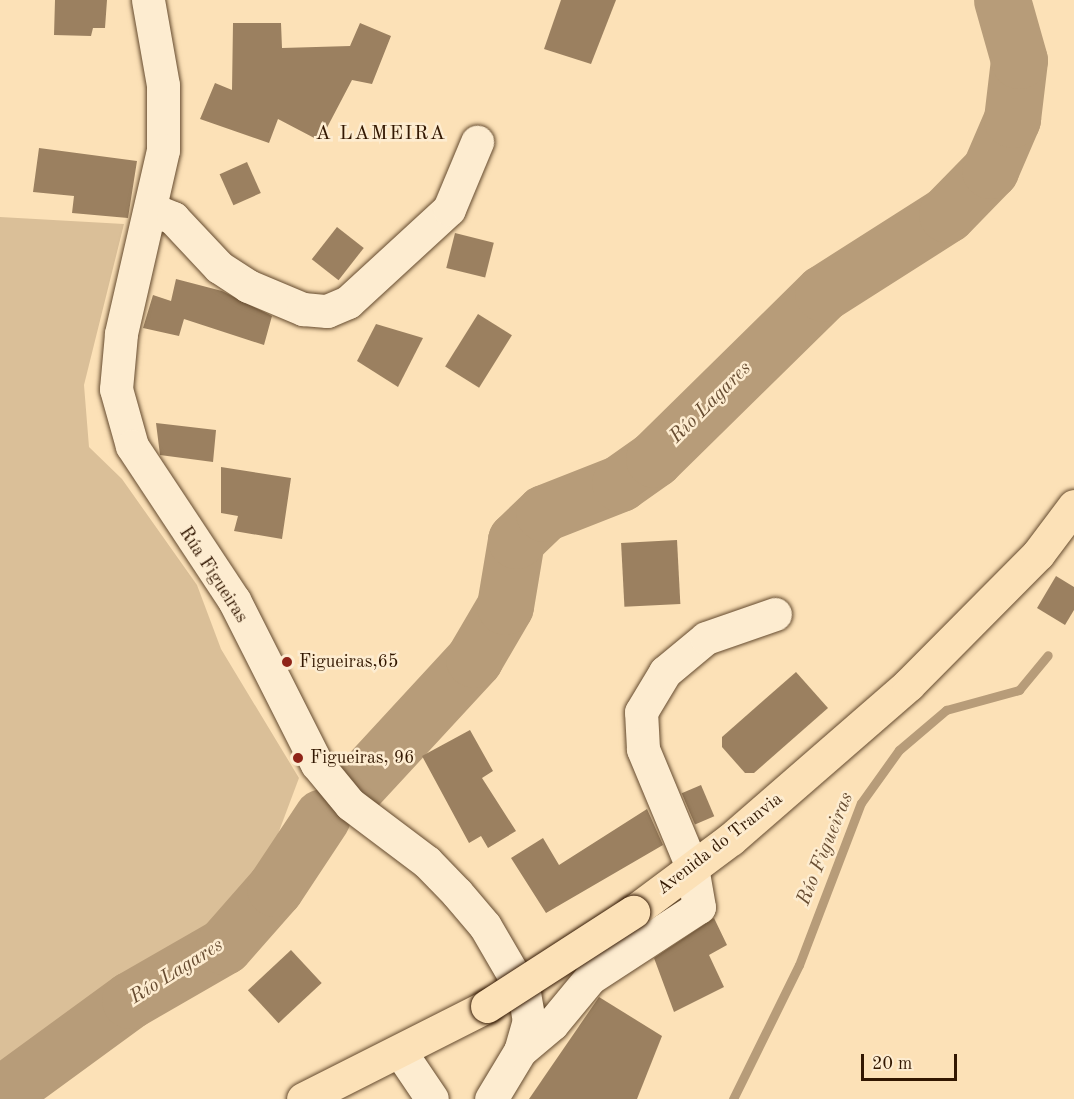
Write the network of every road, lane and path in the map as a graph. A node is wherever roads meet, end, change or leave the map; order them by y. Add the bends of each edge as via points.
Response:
1 (148, 0) edge
2 (477, 142) dead end
3 (151, 209) junction
4 (1074, 506) edge
5 (775, 614) dead end
6 (692, 867) junction
7 (520, 1051) junction
8 (401, 1053) junction
9 (303, 1099) edge
10 (432, 1099) edge
11 (491, 1099) edge

1 - 3 street, Rúa Figueiras via 163,85 163,150
2 - 3 street via 449,209 348,302 327,311 303,309 248,286 219,267 173,218
3 - 7 street, Rúa Figueiras via 121,334 116,389 132,446 234,600 317,764 350,804 427,862 485,926 524,993 529,1020
4 - 6 main road, Avenida do Tranvia via 1038,554 908,685
5 - 6 street via 706,638 665,672 641,712 644,749
6 - 7 street via 699,907 590,978 552,1024
6 - 8 main road, Avenida do Tranvia, bridge via 633,912 487,1006
7 - 11 street, Rúa Figueiras
8 - 9 main road, Avenida do Tranvia
8 - 10 street

